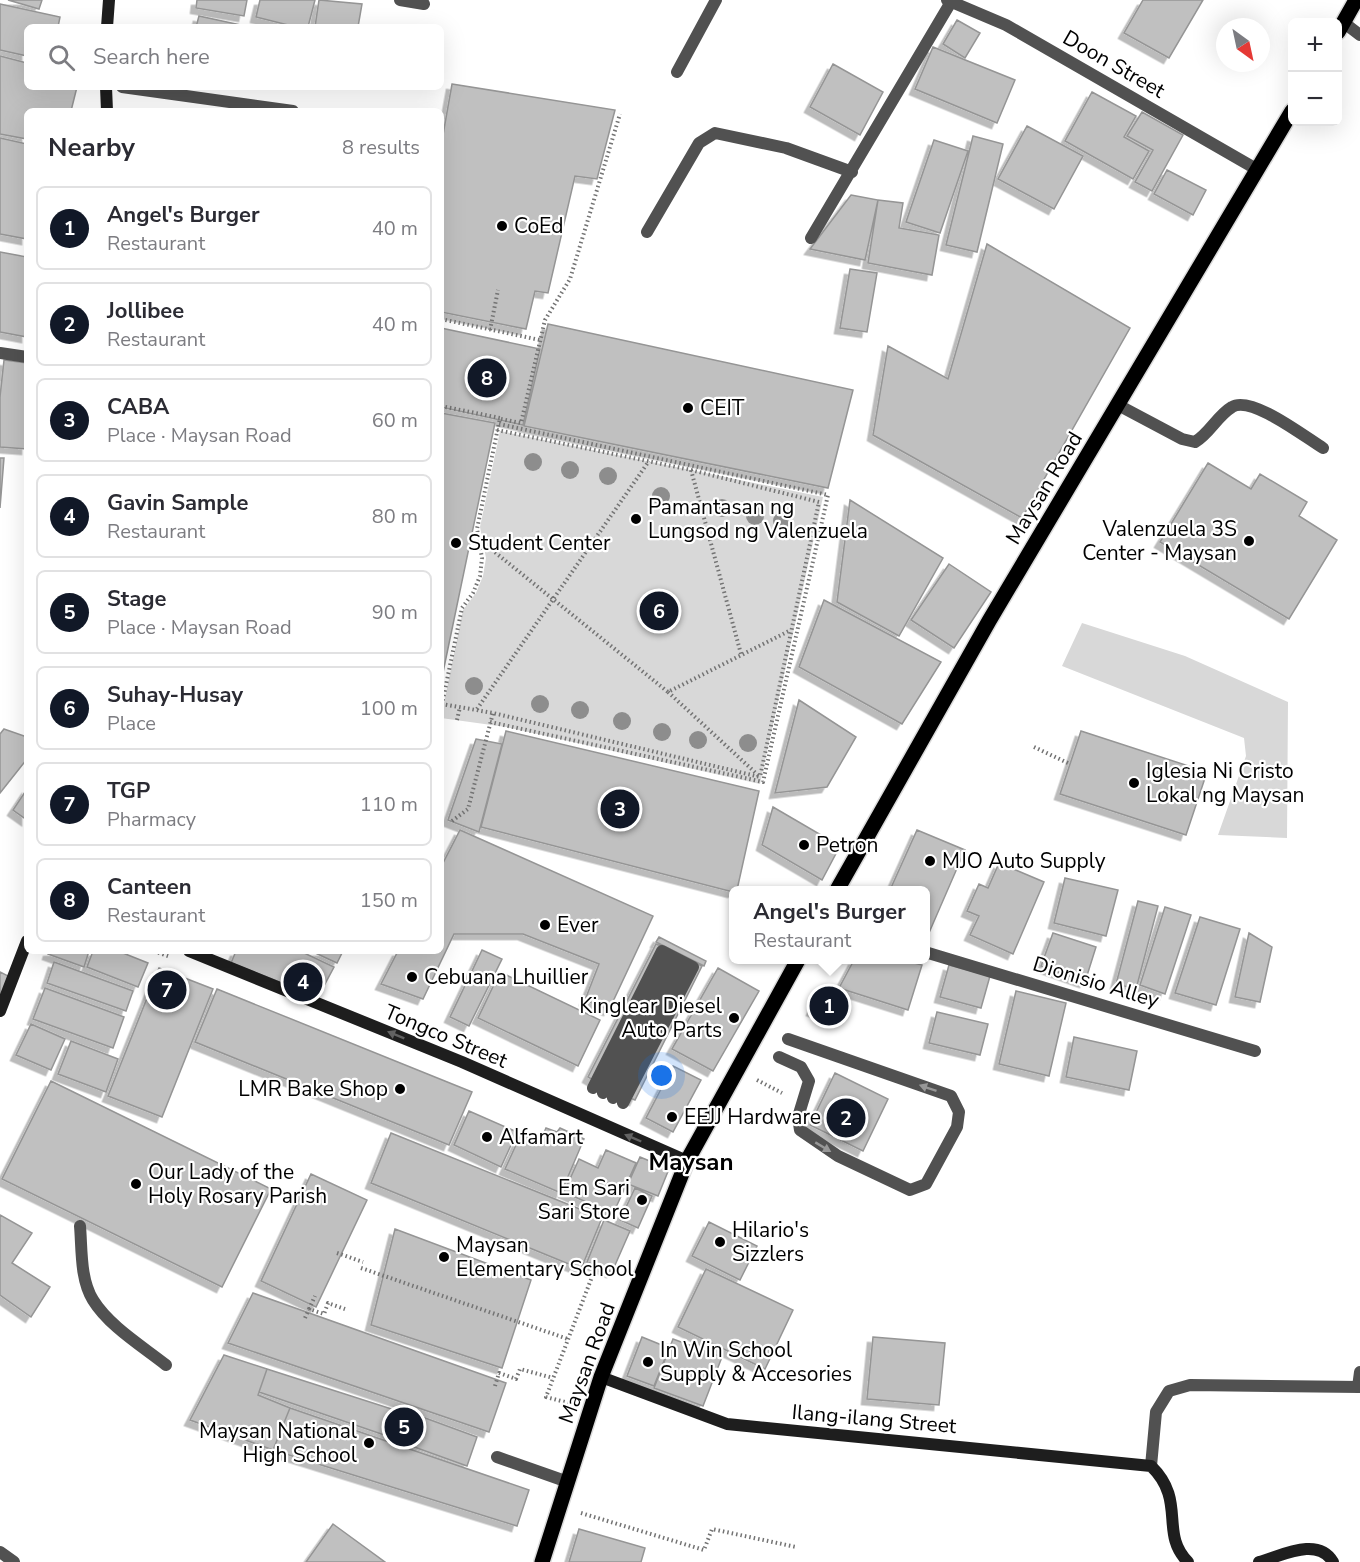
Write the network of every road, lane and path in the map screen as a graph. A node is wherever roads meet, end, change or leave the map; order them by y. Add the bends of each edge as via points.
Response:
1 (109, 0) edge
2 (400, 0) edge
3 (716, 0) edge
4 (1356, 0) edge
5 (949, 1) edge
6 (424, 4) dead end
7 (107, 24) edge
8 (1342, 24) edge
9 (1342, 28) edge
10 (1360, 35) edge
11 (677, 72) dead end
12 (106, 90) edge
13 (143, 90) edge
14 (107, 108) edge
15 (272, 108) edge
16 (620, 114) dead end
17 (1288, 119) edge
18 (1258, 170) junction
19 (852, 172) junction
20 (647, 232) dead end
21 (811, 238) dead end
22 (498, 290) dead end
23 (444, 320) edge
24 (490, 330) junction
25 (540, 340) junction
26 (0, 353) edge
27 (24, 357) edge
28 (1118, 405) junction
29 (444, 407) edge
30 (500, 418) junction
31 (498, 427) junction
32 (1323, 448) dead end
33 (649, 461) junction
34 (691, 470) junction
35 (480, 541) junction
36 (554, 599) junction
37 (789, 631) junction
38 (741, 654) junction
39 (668, 692) junction
40 (444, 694) edge
41 (444, 704) edge
42 (460, 707) junction
43 (477, 709) junction
44 (493, 712) junction
45 (457, 720) dead end
46 (490, 722) junction
47 (1034, 747) dead end
48 (1070, 764) dead end
49 (760, 777) junction
50 (452, 821) dead end
51 (840, 886) edge
52 (24, 949) edge
53 (196, 954) edge
54 (930, 954) edge
55 (677, 959) joint
56 (796, 964) edge
57 (0, 1011) edge
58 (788, 1039) dead end
59 (1255, 1051) dead end
60 (779, 1057) dead end
61 (737, 1070) junction
62 (787, 1096) dead end
63 (687, 1161) junction
64 (80, 1226) dead end
65 (337, 1253) dead end
66 (363, 1262) dead end
67 (578, 1262) dead end
68 (361, 1269) dead end
69 (595, 1269) junction
70 (624, 1279) dead end
71 (315, 1296) dead end
72 (309, 1309) junction
73 (345, 1309) dead end
74 (305, 1318) dead end
75 (568, 1339) junction
76 (166, 1365) dead end
77 (1360, 1371) edge
78 (601, 1377) junction
79 (553, 1378) junction
80 (495, 1386) dead end
81 (1359, 1387) edge
82 (575, 1405) dead end
83 (496, 1457) dead end
84 (1151, 1466) junction
85 (568, 1482) junction
86 (571, 1510) dead end
87 (796, 1547) dead end
88 (0, 1552) edge
89 (14, 1562) edge
90 (542, 1562) edge
91 (1188, 1562) edge
92 (1259, 1562) edge
93 (1333, 1562) edge

1 - 7 street
2 - 6 street
3 - 11 street
4 - 8 main road
5 - 18 street, Doon Street via 1006,25
5 - 19 street
9 - 10 street
12 - 14 street
13 - 15 street
16 - 25 path via 570,279 550,308
17 - 18 main road, Maysan Road
18 - 28 main road, Maysan Road
19 - 20 street via 786,148 715,133 699,143
19 - 21 street
22 - 24 path
23 - 24 path
24 - 25 path
25 - 30 path via 521,423
26 - 27 street
28 - 32 street via 1195,442 1232,407 1247,404
28 - 51 main road, Maysan Road via 989,621
29 - 30 path
30 - 31 path
31 - 33 path
31 - 35 path via 477,529
31 - 46 path via 828,495 763,782
33 - 34 path
33 - 36 path
34 - 37 path via 819,502
34 - 38 path
35 - 36 path
35 - 40 path via 480,576 462,608
36 - 39 path
36 - 43 path
37 - 38 path
37 - 49 path
38 - 39 path
39 - 49 path
41 - 42 path
42 - 43 path
42 - 45 path
43 - 44 path
44 - 46 path
44 - 49 path
46 - 50 path via 468,809
47 - 48 path
52 - 57 street
63 -> 53 street, Tongco Street via 462,1062
54 - 59 street, Dionisio Alley
55 - 55 street via 693,967 608,1095 662,951
56 - 61 main road, Maysan Road
60 -> 58 street via 801,1067 809,1081 798,1117 800,1130 838,1156 910,1190 926,1184 957,1127 960,1112 951,1096
61 - 62 path
61 - 63 main road, Maysan Road
63 - 78 main road, Maysan Road
64 - 76 street via 84,1275 92,1299
65 - 66 path
67 - 69 path
68 - 75 path
69 - 70 path
69 - 75 path
71 - 72 path
72 - 73 path via 324,1314 328,1303
72 - 74 path
75 - 79 path
77 - 81 street
78 - 84 street, Ilang-ilang Street via 727,1424
78 - 85 main road, Maysan Road
79 - 80 path via 520,1369 516,1379 499,1373
79 - 82 path via 546,1397
81 - 84 street via 1190,1385 1169,1391 1156,1412
83 - 85 street
84 - 91 street via 1171,1495 1174,1539
85 - 90 main road, Maysan Road
86 - 87 path via 704,1550 712,1529
88 - 89 street
92 - 93 street via 1310,1548 1323,1551

